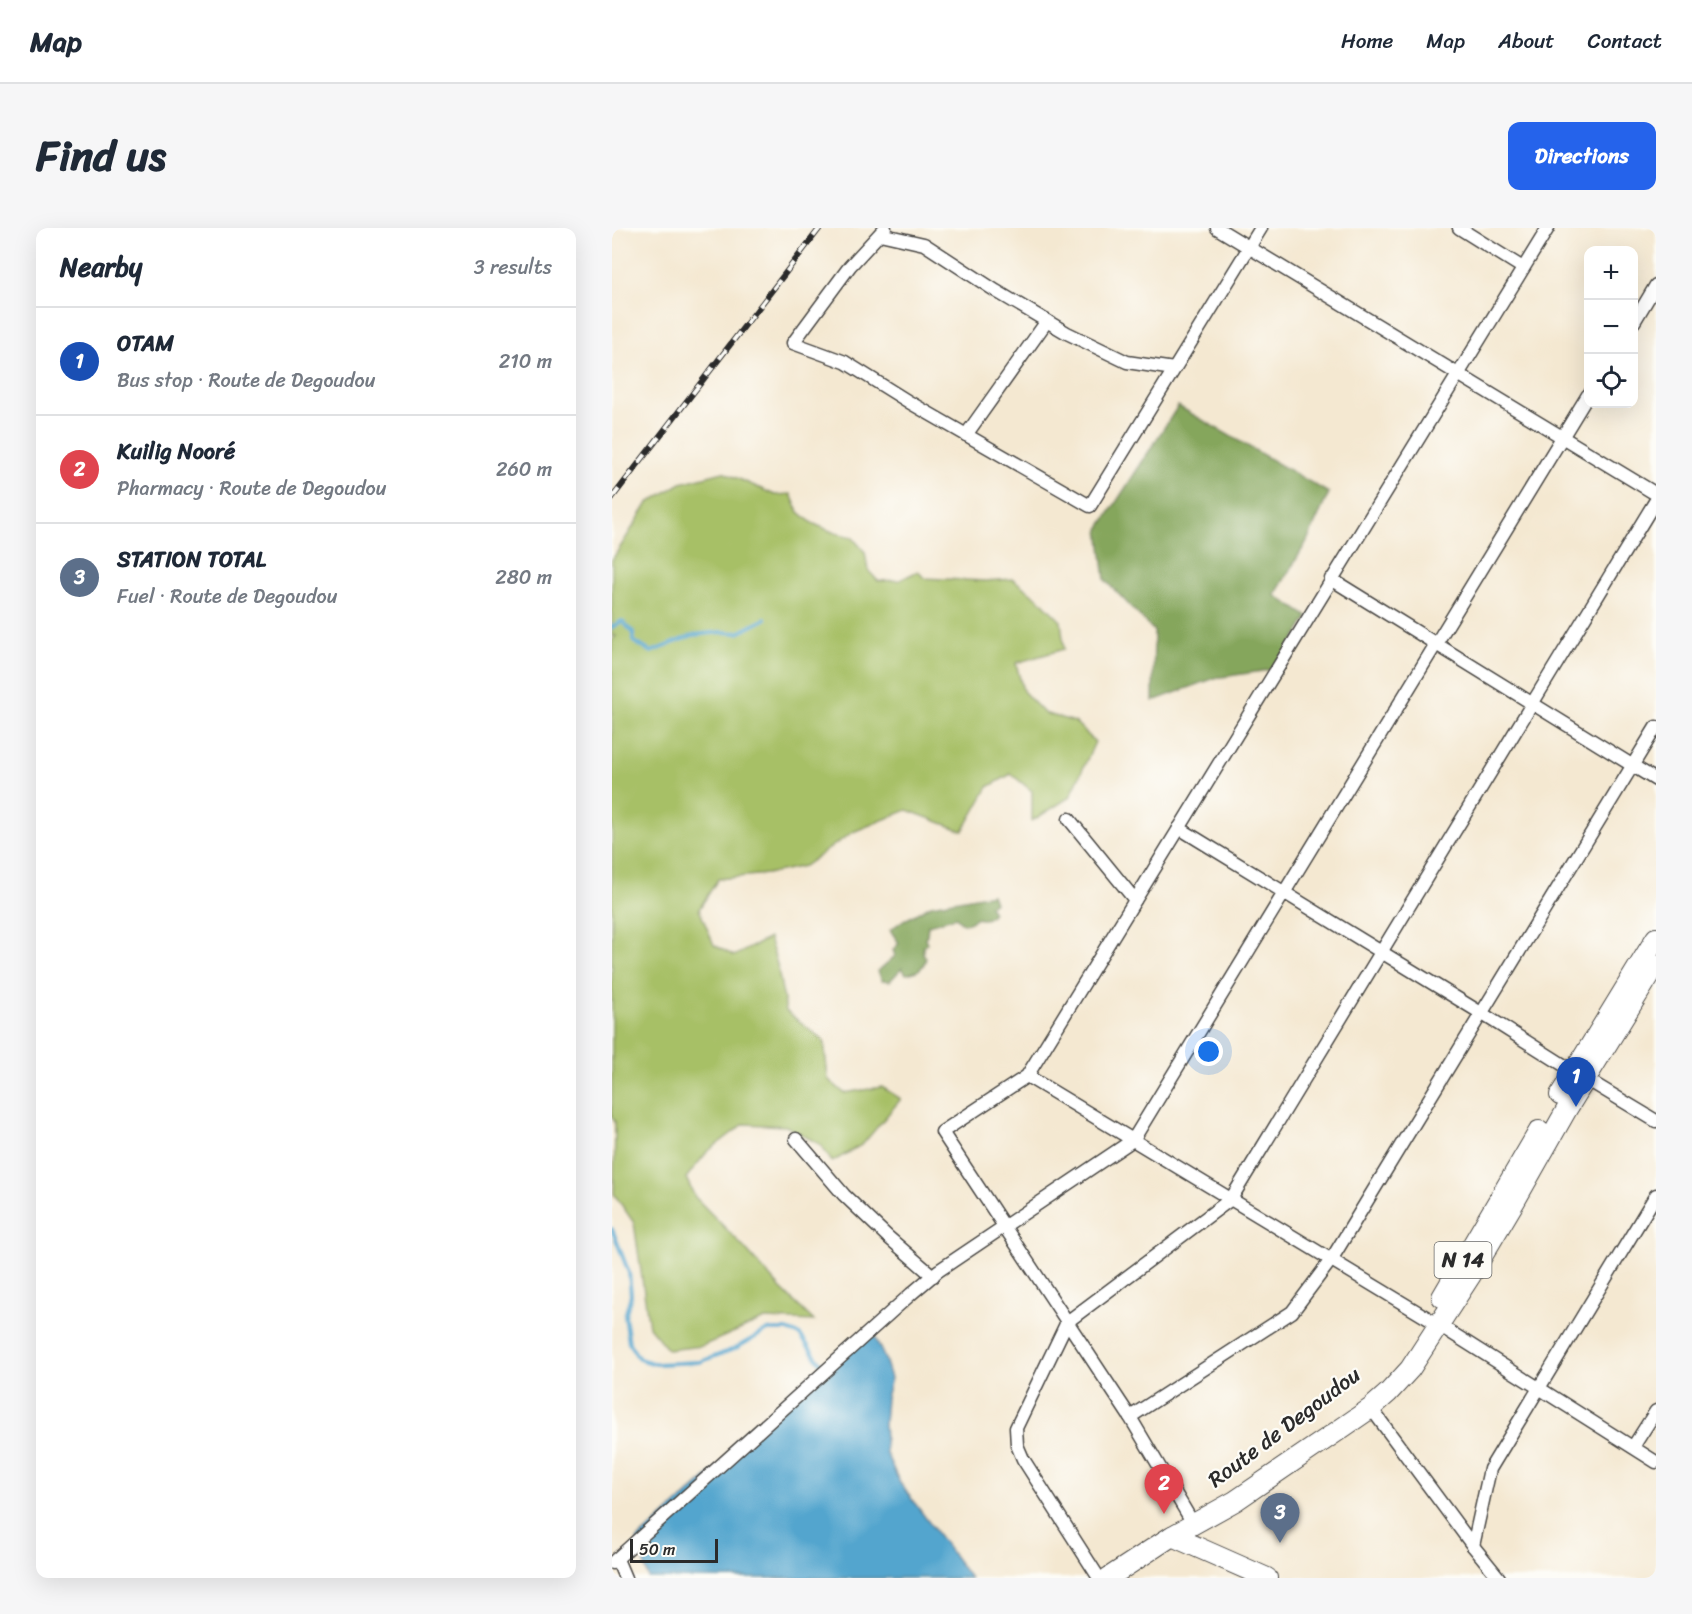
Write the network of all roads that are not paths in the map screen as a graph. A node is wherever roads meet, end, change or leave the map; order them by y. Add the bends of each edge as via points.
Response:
1 (1217, 228) edge
2 (1261, 228) edge
3 (1459, 228) edge
4 (1548, 228) edge
5 (883, 231) edge
6 (1249, 247) junction
7 (1523, 268) junction
8 (1656, 285) edge
9 (1638, 315) edge
10 (1047, 321) junction
11 (1174, 369) junction
12 (1458, 374) junction
13 (1584, 403) edge
14 (966, 435) junction
15 (1563, 437) junction
16 (1656, 494) edge
17 (1656, 500) edge
18 (1331, 579) junction
19 (1437, 645) junction
20 (1532, 704) junction
21 (1656, 727) edge
22 (1632, 766) junction
23 (1656, 780) edge
24 (1069, 819) dead end
25 (1179, 828) junction
26 (1285, 893) junction
27 (1135, 900) junction
28 (1656, 938) edge
29 (1381, 952) junction
30 (1656, 965) edge
31 (1481, 1013) junction
32 (1579, 1075) junction
33 (1027, 1076) junction
34 (1656, 1121) edge
35 (796, 1139) dead end
36 (1133, 1140) junction
37 (1656, 1195) edge
38 (1231, 1199) junction
39 (1005, 1227) junction
40 (1330, 1260) junction
41 (933, 1276) junction
42 (1067, 1322) junction
43 (1434, 1322) junction
44 (1539, 1388) junction
45 (1371, 1408) junction
46 (1656, 1411) edge
47 (1130, 1417) junction
48 (1634, 1448) junction
49 (1656, 1462) edge
50 (1197, 1523) junction
51 (1172, 1536) junction
52 (1473, 1546) junction
53 (615, 1561) edge
54 (625, 1578) edge
55 (1099, 1578) edge
56 (1108, 1578) edge
57 (1267, 1578) edge
58 (1499, 1578) edge

1 - 6 street
2 - 6 street
3 - 7 street
4 - 7 street
5 - 10 street via 924,244
5 - 14 street via 850,266 793,343 845,362
6 - 11 street
6 - 12 street
7 - 12 street
8 - 9 street
10 - 11 street via 1127,362
10 - 14 street
11 - 14 street via 1090,506
12 - 15 street
12 - 18 street
13 - 15 street
15 - 16 street
15 - 19 street
17 - 20 street
18 - 19 street
18 - 25 street
19 - 20 street
19 - 26 street
20 - 22 street
20 - 29 street
21 - 22 street
22 - 23 street
22 - 31 street
24 - 27 street
25 - 26 street
25 - 27 street
26 - 29 street
26 - 36 street
27 - 33 street
28 - 32 main road, Route de Degoudou / N 14
29 - 31 street
29 - 38 street
30 - 32 main road, Route de Degoudou / N 14
31 - 32 street
31 - 40 street
32 - 34 street
32 - 43 main road, Route de Degoudou / N 14 via 1515,1201
33 - 36 street
33 - 39 street via 942,1132
35 - 41 street via 844,1194
36 - 38 street
36 - 39 street
37 - 44 street
38 - 40 street
38 - 42 street
39 - 41 street
39 - 42 street
40 - 43 street
40 - 47 street via 1292,1312
41 - 53 street
42 - 47 street
42 - 55 street via 1016,1428 1017,1445
43 - 44 street
43 - 45 main road, Route de Degoudou / N 14 via 1410,1369
43 - 50 main road, Route de Degoudou / N 14 via 1373,1391
44 - 48 street
44 - 52 street via 1490,1469
45 - 50 main road, Route de Degoudou / N 14
45 - 52 street
46 - 48 street
47 - 50 street
48 - 49 street
50 - 51 main road, Route de Degoudou / N 14
51 - 56 main road, Route de Degoudou / N 14
51 - 57 main road
52 - 58 street
53 - 54 street

